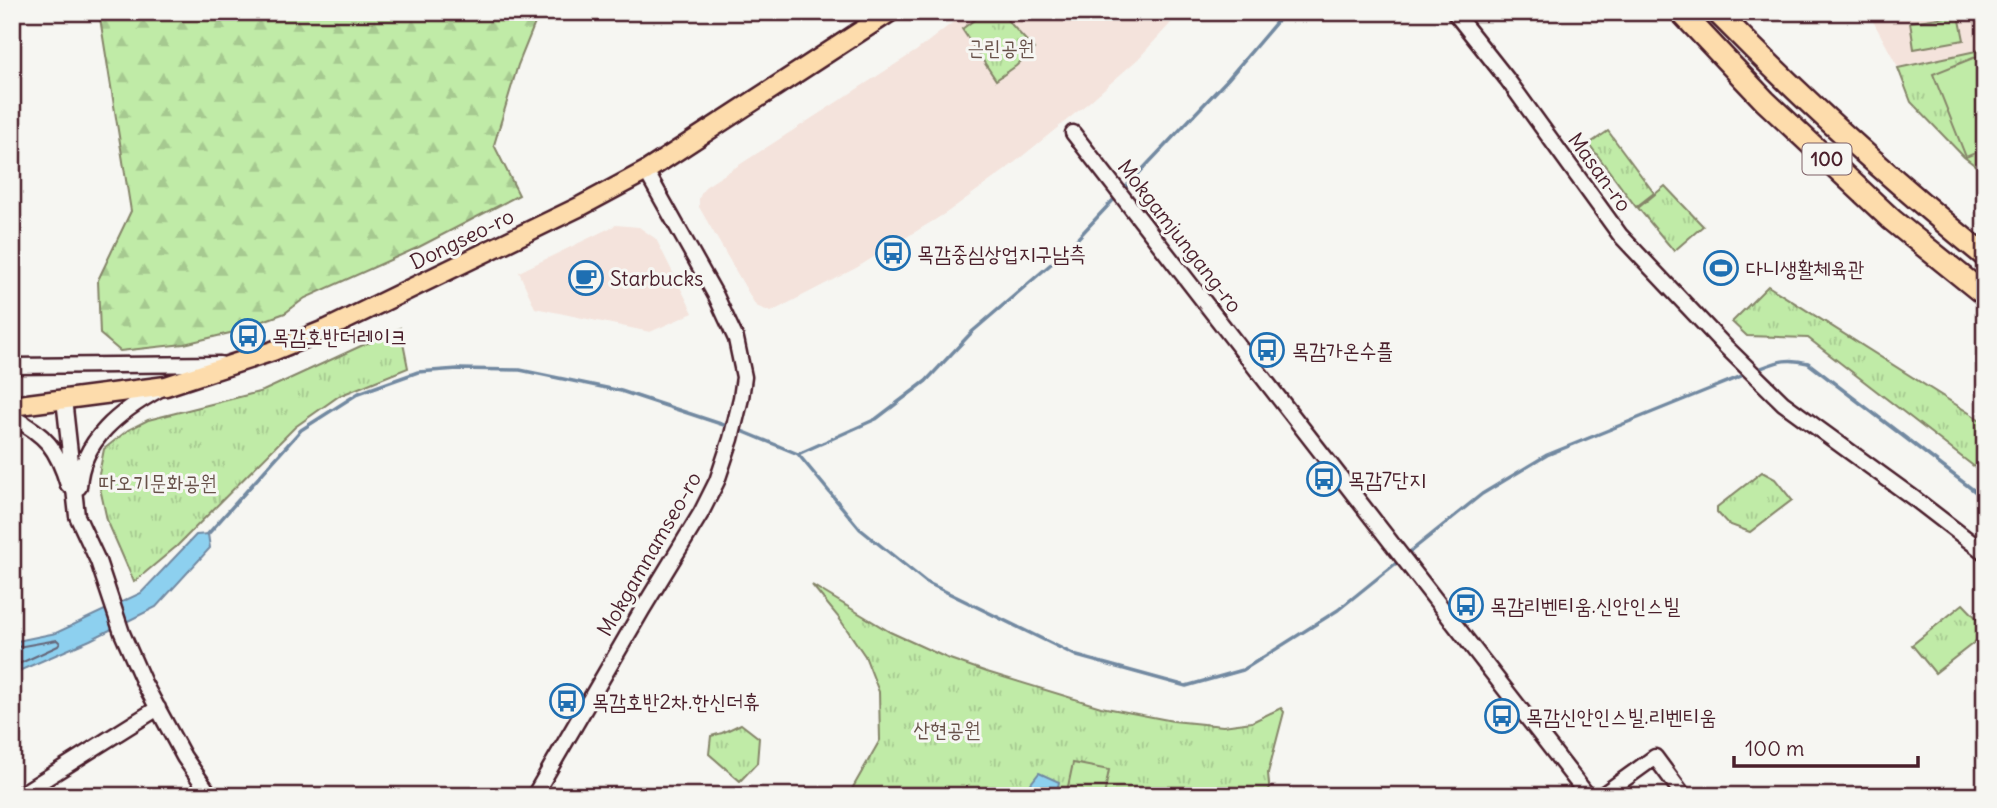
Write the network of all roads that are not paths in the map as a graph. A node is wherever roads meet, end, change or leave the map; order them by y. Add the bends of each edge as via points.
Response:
1 (891, 12) edge
2 (1454, 12) edge
3 (1681, 12) edge
4 (1717, 12) edge
5 (1073, 133) dead end
6 (646, 171) junction
7 (1985, 256) edge
8 (1985, 295) edge
9 (232, 364) junction
10 (12, 366) edge
11 (166, 386) junction
12 (64, 399) junction
13 (12, 406) edge
14 (12, 417) edge
15 (77, 516) junction
16 (1985, 553) edge
17 (158, 708) junction
18 (18, 796) edge
19 (211, 796) edge
20 (534, 796) edge
21 (1588, 796) edge
22 (1601, 796) edge
23 (1684, 796) edge

1 - 6 main road, Dongseo-ro
2 - 16 street, Masan-ro via 1620,235 1726,347 1783,403
3 - 8 highway, 100 via 1765,101 1882,211
4 - 7 highway, 100 via 1884,172
5 - 21 street, Mokgamjungang-ro
6 - 9 main road, Dongseo-ro via 339,324
6 - 20 street, Mokgamnamseo-ro via 710,284 736,339 744,377 732,439 701,513
9 - 10 street
9 - 11 main road, Dongseo-ro
11 - 12 main road, Dongseo-ro
11 - 15 street via 112,420 97,438 79,478
12 - 13 main road, Dongseo-ro
12 - 15 street
14 - 15 street via 41,434 52,447
15 - 17 street via 122,633
17 - 18 street
17 - 19 street
22 - 23 street via 1654,757

